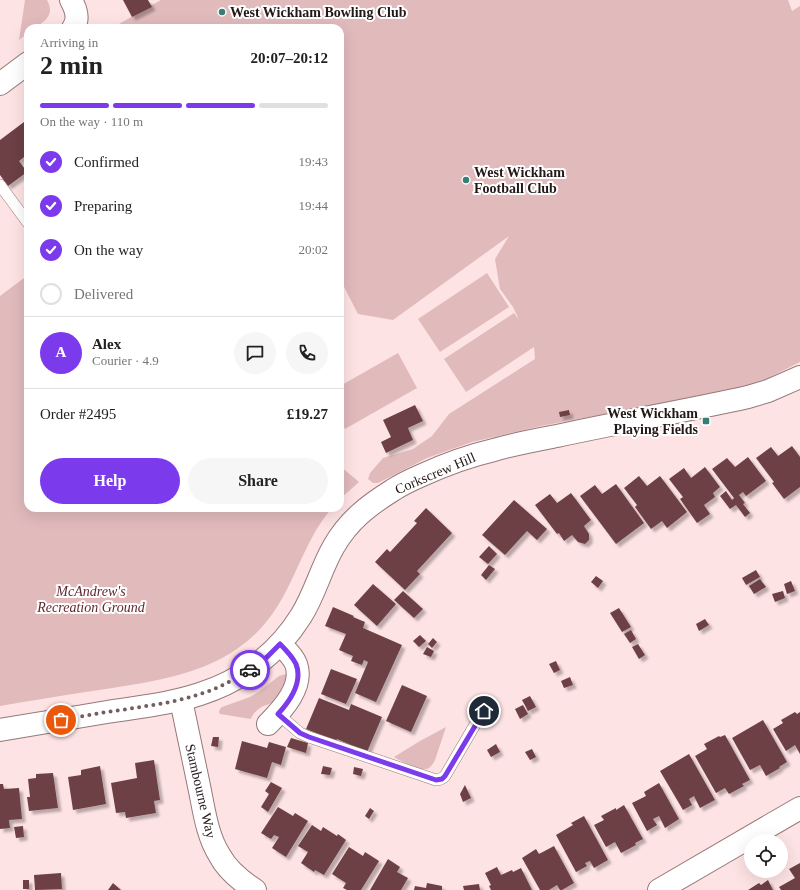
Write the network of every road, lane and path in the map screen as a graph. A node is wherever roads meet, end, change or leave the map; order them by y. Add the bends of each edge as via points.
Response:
1 (71, 0) edge
2 (76, 24) edge
3 (24, 66) edge
4 (0, 84) edge
5 (0, 185) edge
6 (24, 218) edge
7 (800, 377) edge
8 (280, 644) junction
9 (181, 700) junction
10 (484, 711) dead end
11 (273, 719) joint
12 (0, 730) edge
13 (800, 808) edge
14 (255, 890) edge
15 (659, 890) edge

1 - 2 street via 76,11
3 - 4 street
5 - 6 lane
7 - 8 street, Corkscrew Hill via 748,397 495,449 452,462 395,488 370,505 348,526 334,546 301,616
8 - 9 street, Corkscrew Hill via 267,657 236,678
8 - 11 street via 293,659 298,676 294,691
9 - 12 street, Corkscrew Hill
9 - 14 street, Stambourne Way via 213,843 227,867 236,877
10 - 11 lane via 445,776 439,780 309,737
13 - 15 street

